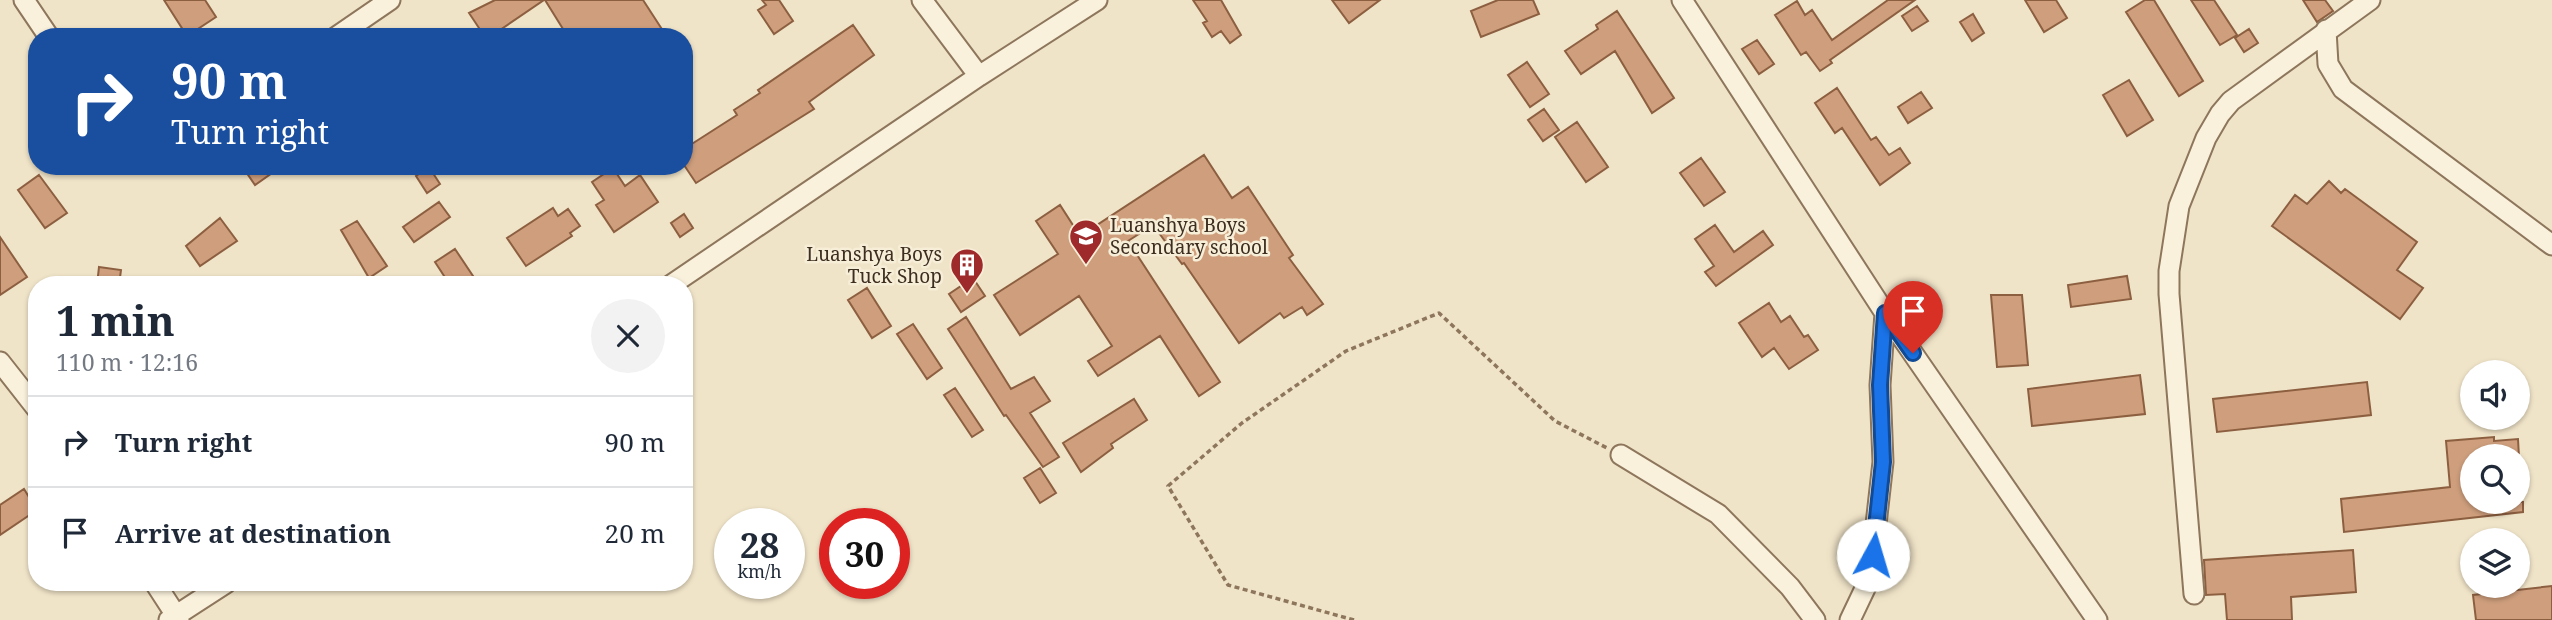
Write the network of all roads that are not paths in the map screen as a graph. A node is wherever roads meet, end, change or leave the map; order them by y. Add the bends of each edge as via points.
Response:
1 (24, 0) edge
2 (390, 0) edge
3 (922, 0) edge
4 (1097, 0) edge
5 (1682, 0) edge
6 (2370, 0) edge
7 (43, 28) edge
8 (349, 28) edge
9 (2326, 30) junction
10 (979, 76) junction
11 (2552, 246) edge
12 (684, 276) edge
13 (1885, 313) junction
14 (0, 362) edge
15 (28, 398) edge
16 (1621, 455) road end
17 (159, 591) edge
18 (215, 591) edge
19 (2193, 594) dead end
20 (175, 619) edge
21 (1815, 620) edge
22 (1850, 620) edge
23 (2097, 620) edge

1 - 7 street
2 - 8 street
3 - 10 street
4 - 10 street
5 - 13 street
6 - 9 street
9 - 11 street via 2328,64 2343,89
9 - 19 street via 2220,114 2179,206 2169,294
10 - 12 street
13 - 22 street via 1880,385 1883,462 1870,578
13 - 23 street
14 - 15 street
16 - 21 street via 1718,514 1790,587
17 - 20 street
18 - 20 street

